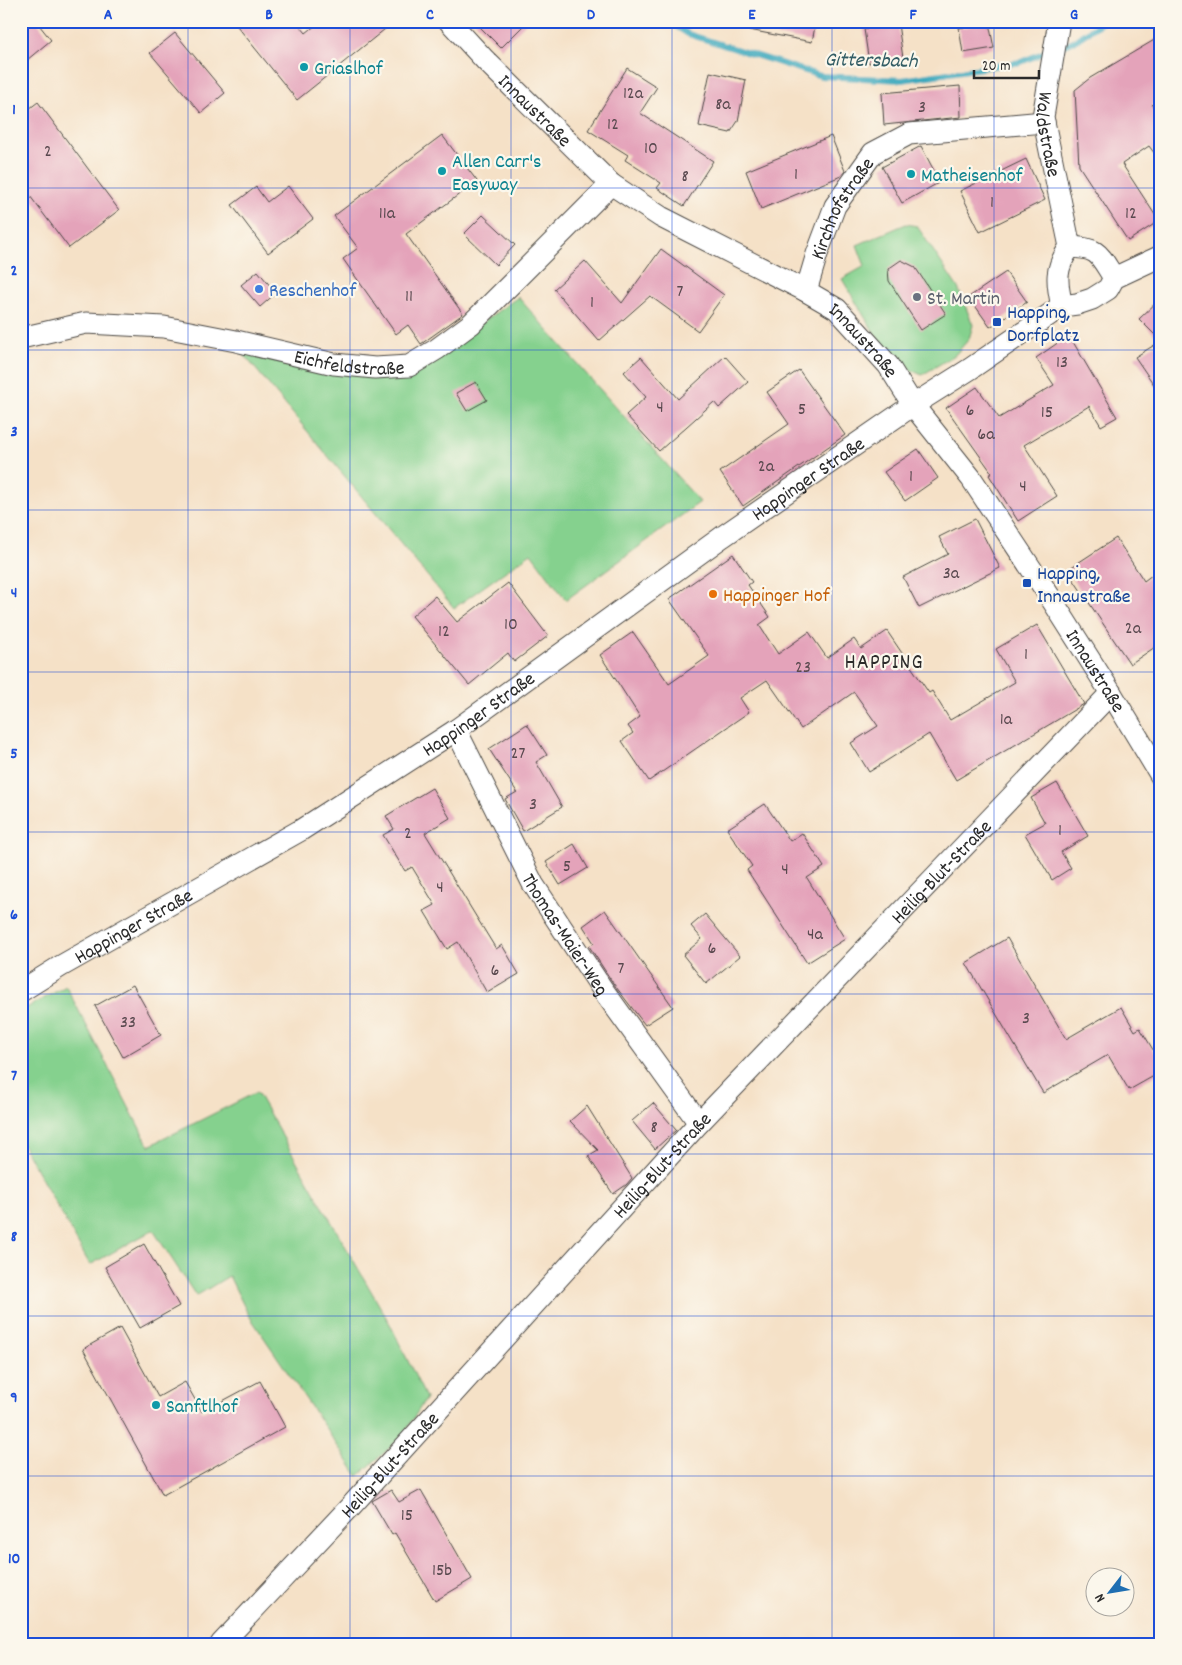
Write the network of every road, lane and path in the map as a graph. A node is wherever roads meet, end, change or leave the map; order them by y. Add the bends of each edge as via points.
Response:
1 (448, 21) edge
2 (1058, 29) edge
3 (1044, 122) junction
4 (611, 184) junction
5 (1070, 247) junction
6 (1161, 256) edge
7 (1114, 278) junction
8 (806, 291) junction
9 (1062, 306) junction
10 (21, 338) edge
11 (913, 405) junction
12 (1111, 693) junction
13 (456, 730) junction
14 (1161, 776) edge
15 (21, 991) edge
16 (699, 1123) junction
17 (221, 1644) edge

1 - 4 street, Innaustraße
2 - 3 street, Waldstraße
3 - 5 street, Waldstraße
3 - 8 street, Kirchhofstraße via 909,134 872,153 835,206
4 - 8 street, Innaustraße via 661,218
4 - 10 street, Eichfeldstraße via 471,324 409,366 375,368 334,364 164,326 86,323
5 - 7 street via 1096,251
5 - 9 street via 1057,272
6 - 7 street
7 - 9 street via 1108,289 1092,299
8 - 11 street, Innaustraße via 837,309 888,365
9 - 11 street, Happinger Straße
11 - 12 street, Innaustraße via 971,478
11 - 13 street, Happinger Straße via 715,542
12 - 14 street, Innaustraße
12 - 16 street, Heilig-Blut-Straße
13 - 15 street, Happinger Straße via 301,830
13 - 16 street, Thomas-Maier-Weg via 533,884 603,990
16 - 17 street, Heilig-Blut-Straße

